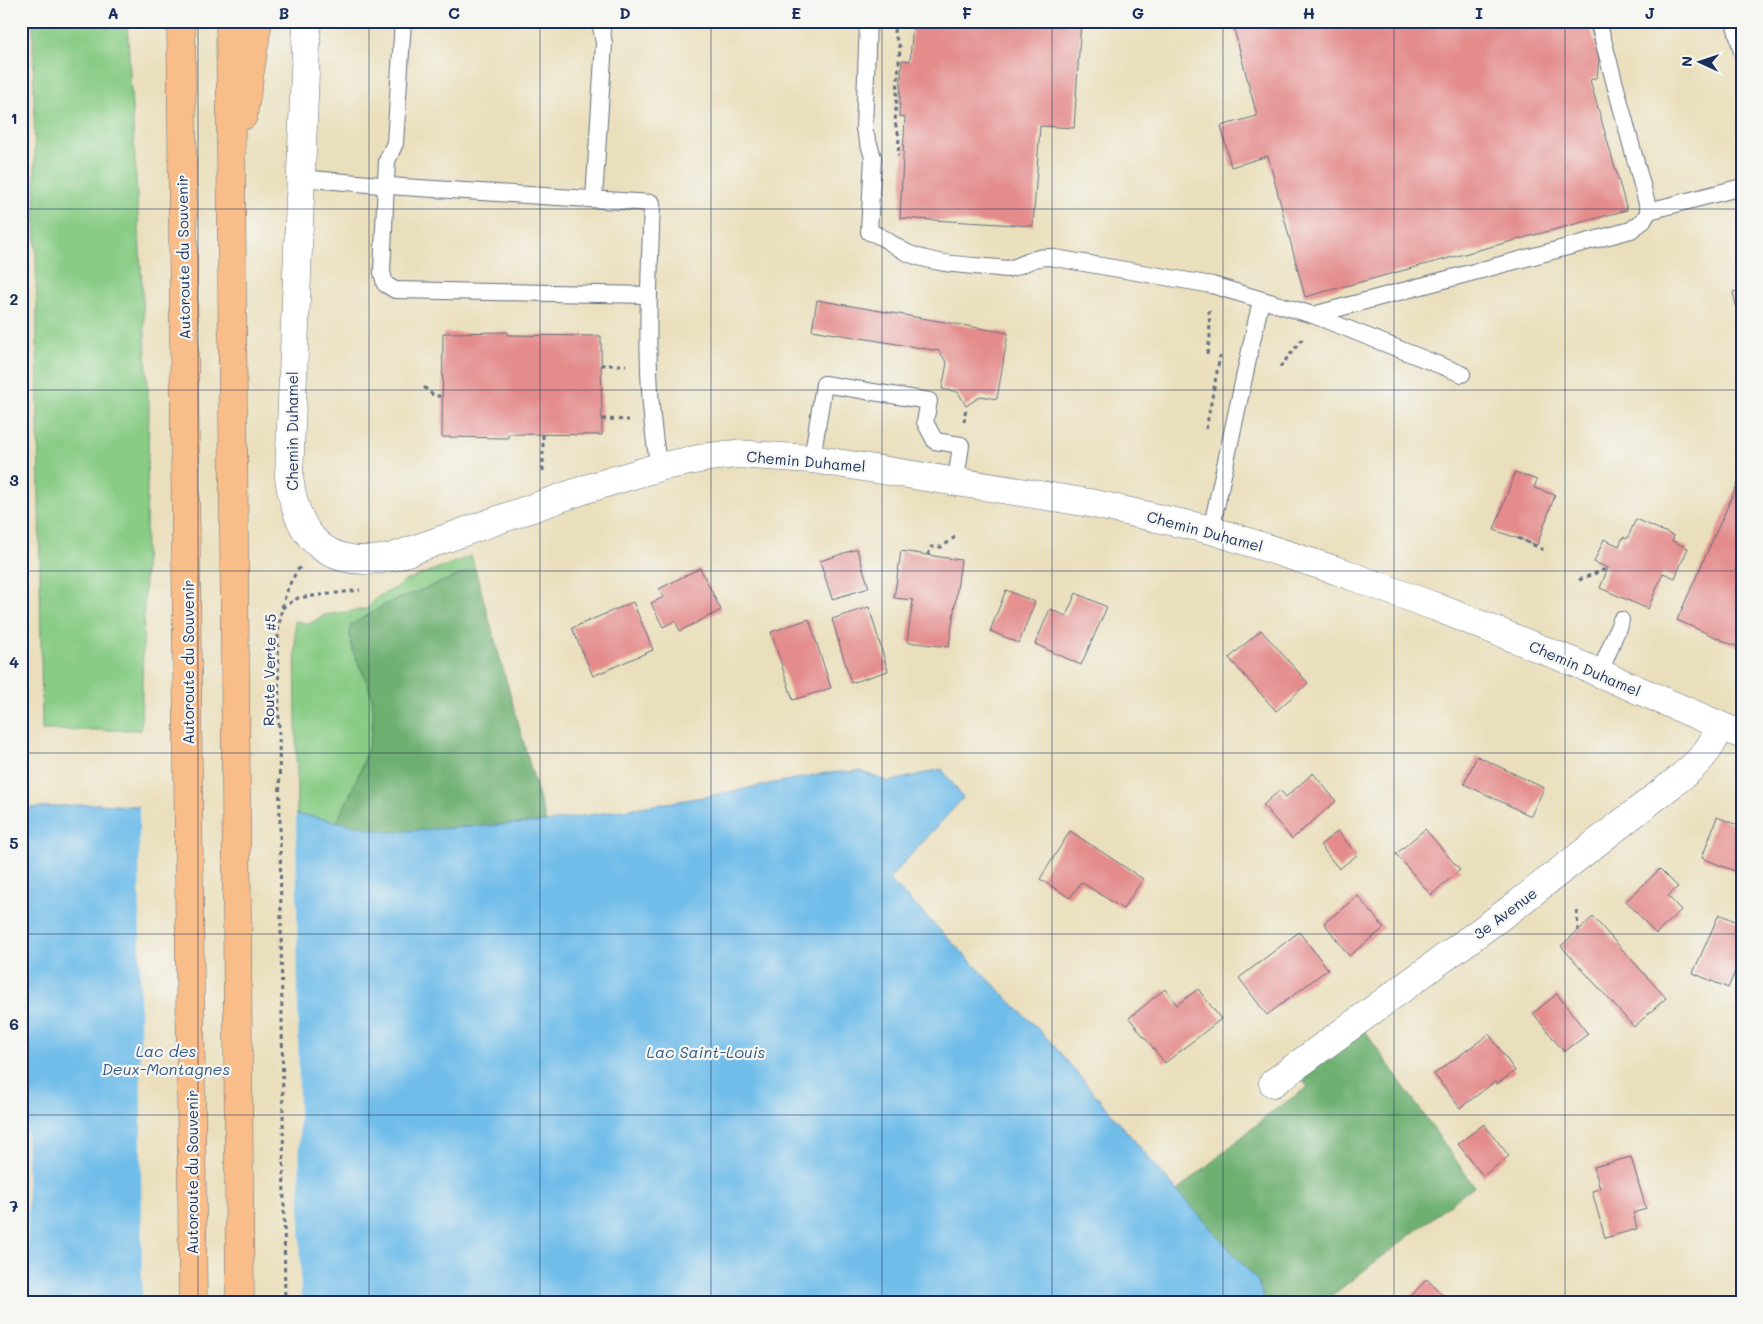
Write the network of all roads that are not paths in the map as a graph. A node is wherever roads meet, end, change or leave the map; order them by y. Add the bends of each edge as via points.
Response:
1 (171, 21) edge
2 (181, 21) edge
3 (230, 21) edge
4 (258, 21) edge
5 (307, 21) edge
6 (403, 21) edge
7 (600, 21) edge
8 (868, 21) edge
9 (1598, 21) edge
10 (1734, 21) edge
11 (1742, 52) edge
12 (182, 96) junction
13 (300, 178) junction
14 (386, 186) junction
15 (1742, 187) edge
16 (230, 197) junction
17 (594, 199) junction
18 (1649, 211) junction
19 (649, 295) junction
20 (1260, 300) junction
21 (1313, 315) junction
22 (1462, 374) dead end
23 (812, 459) junction
24 (659, 467) junction
25 (956, 480) junction
26 (1211, 530) junction
27 (1621, 620) dead end
28 (1600, 674) junction
29 (1731, 731) edge
30 (1273, 1083) dead end
31 (193, 1303) edge
32 (240, 1303) edge

1 - 12 highway
2 - 12 highway, Autoroute du Souvenir
3 - 16 highway
4 - 16 highway
5 - 13 street, Chemin Duhamel
6 - 14 lane via 395,143 387,160
7 - 17 lane via 604,43
8 - 20 lane via 864,129 873,157 869,232 932,262 1007,268 1019,267 1036,257 1049,257 1212,285
9 - 18 lane
10 - 11 lane
12 - 31 highway, Autoroute du Souvenir
13 - 14 lane
13 - 24 street, Chemin Duhamel via 289,477 298,519 320,546 338,556 374,561
14 - 17 lane
14 - 19 lane via 382,272 385,284 395,290
15 - 18 lane
16 - 32 highway
17 - 19 lane via 652,203
18 - 21 lane via 1643,222 1631,230
19 - 24 lane via 652,423
20 - 21 lane
20 - 26 lane
21 - 22 lane
23 - 24 street, Chemin Duhamel via 736,454
23 - 25 street, Chemin Duhamel
23 - 25 lane via 824,384 929,401 926,422 935,441 961,445
25 - 26 street, Chemin Duhamel via 1090,503
26 - 28 street, Chemin Duhamel via 1392,590
27 - 28 lane
28 - 29 street, Chemin Duhamel
29 - 30 street, 3e Avenue via 1670,786 1511,909

